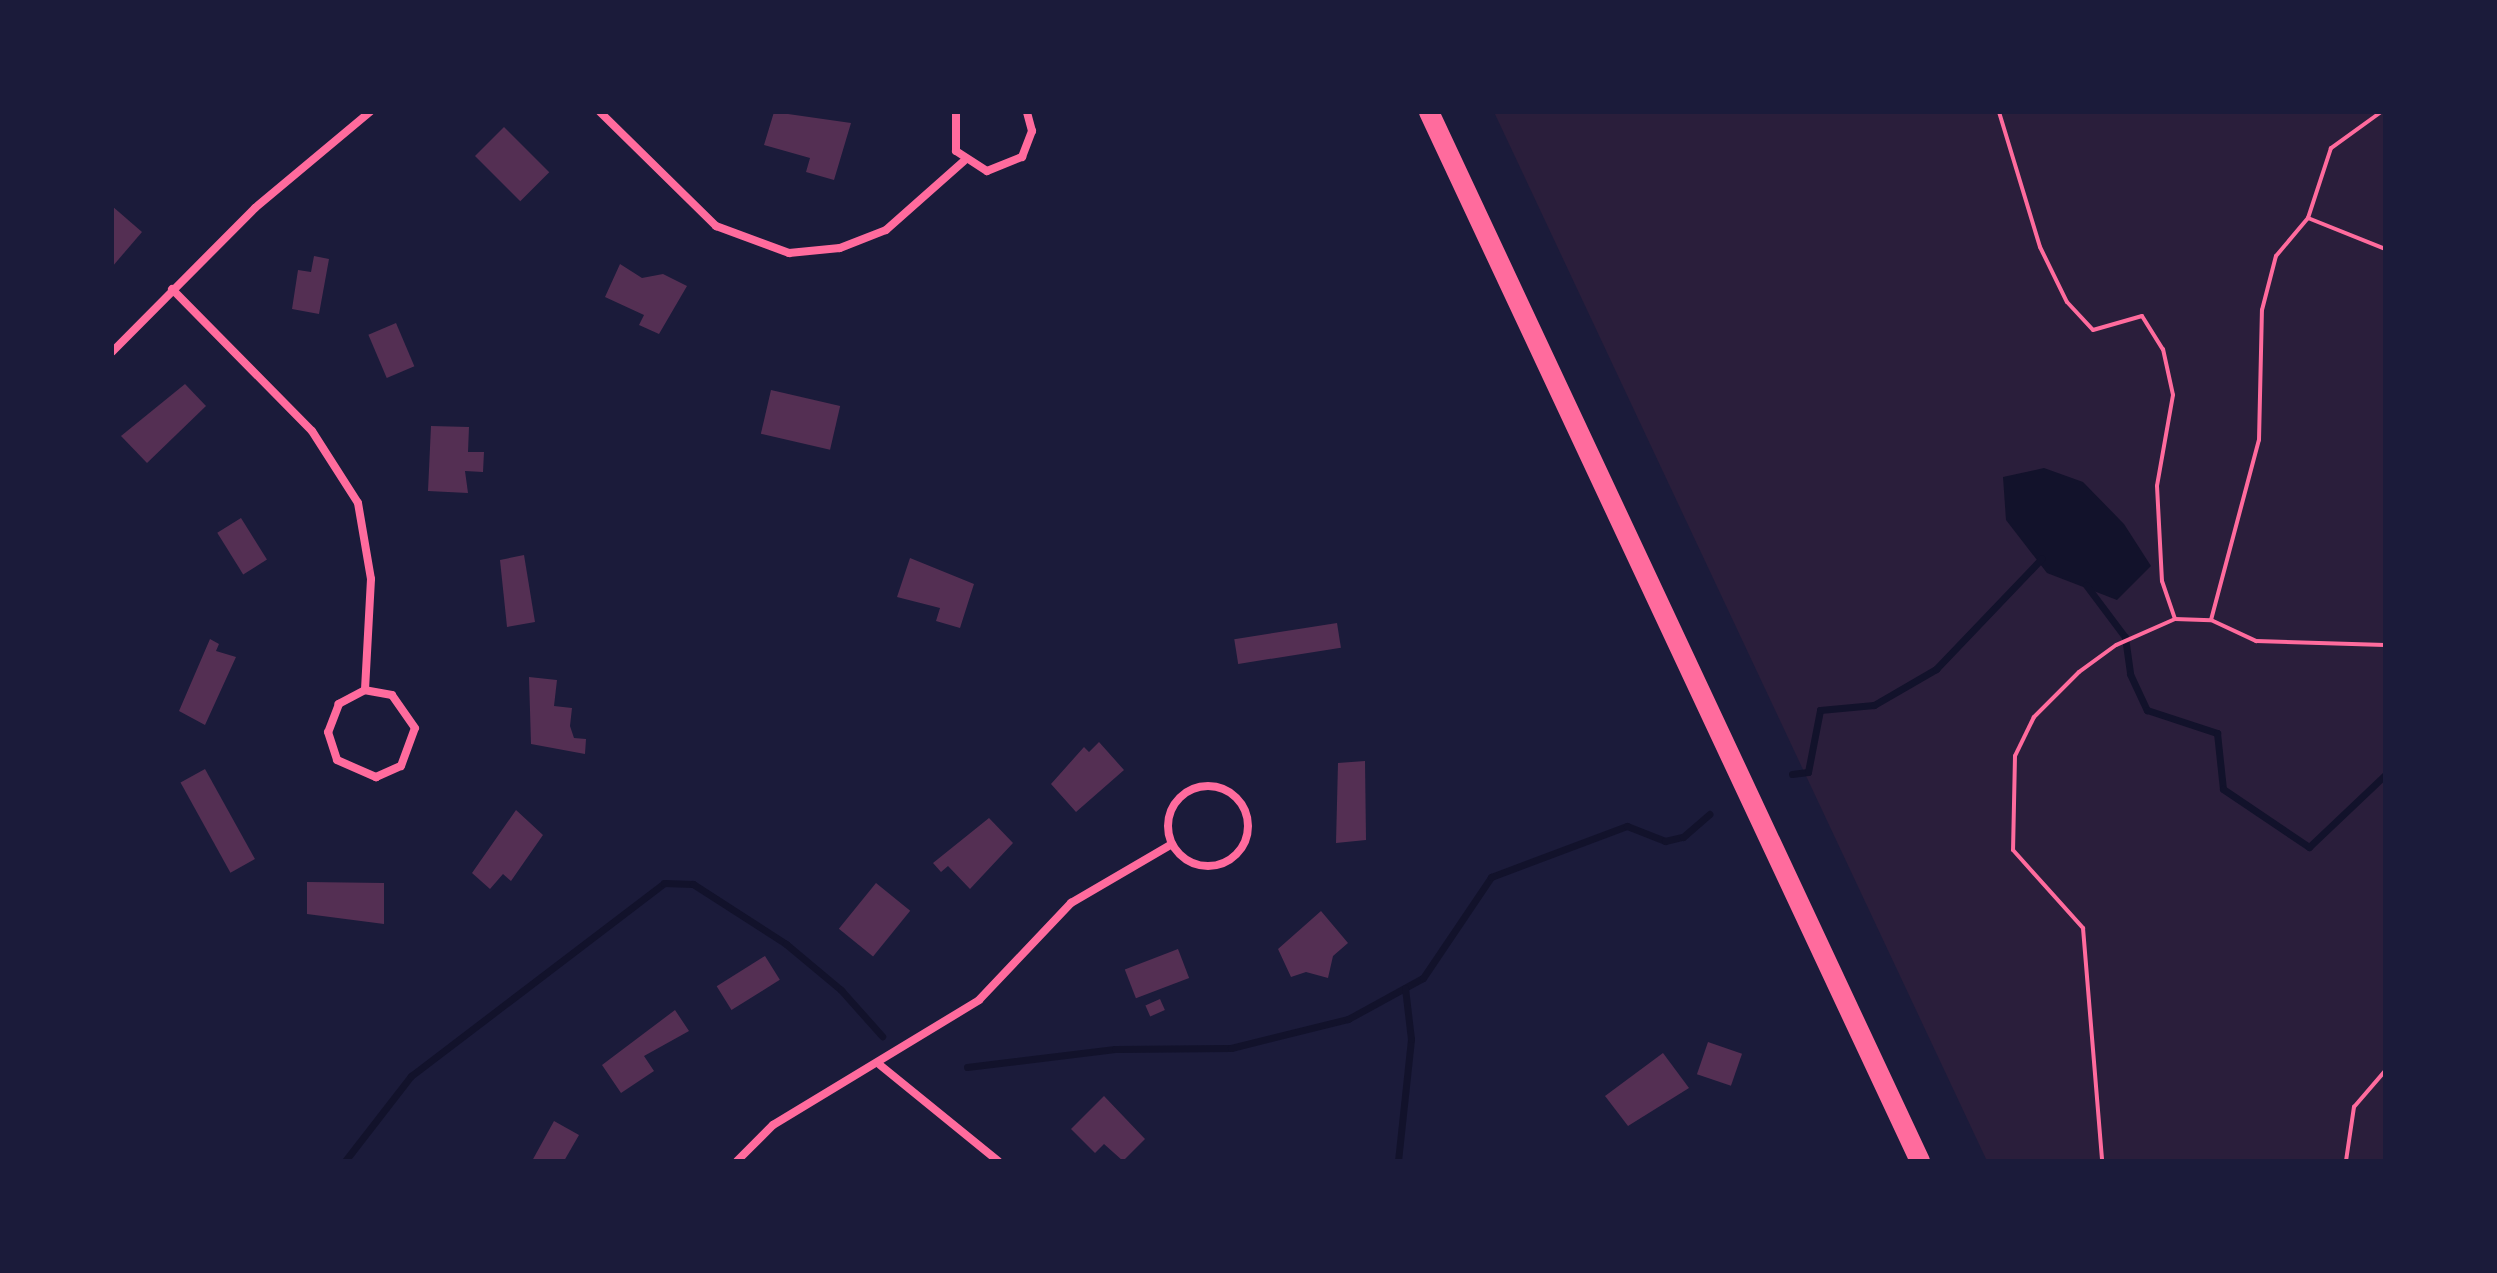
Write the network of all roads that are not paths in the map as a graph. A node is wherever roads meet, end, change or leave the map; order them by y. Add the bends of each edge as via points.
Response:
1 (370, 112) edge
2 (600, 112) edge
3 (956, 112) edge
4 (1027, 112) edge
5 (1429, 112) edge
6 (964, 161) junction
7 (172, 289) junction
8 (112, 352) edge
9 (365, 690) junction
10 (1172, 844) junction
11 (880, 1065) junction
12 (737, 1161) edge
13 (998, 1161) edge
14 (1920, 1161) edge

1 - 7 street
2 - 6 street via 716,226 789,253 840,248 886,230
3 - 6 street via 952,139
4 - 6 street via 1029,145 1012,166 987,171
5 - 14 main road
7 - 8 street
7 - 9 street via 312,431 346,478 369,554
9 - 9 street via 404,703 415,728 401,766 376,777 337,760 328,732 339,704
10 - 10 street via 1190,862 1228,861 1249,829 1242,803 1221,788 1194,789 1174,805
10 - 11 street via 1071,903 979,1000
11 - 12 street via 773,1125
11 - 13 street

